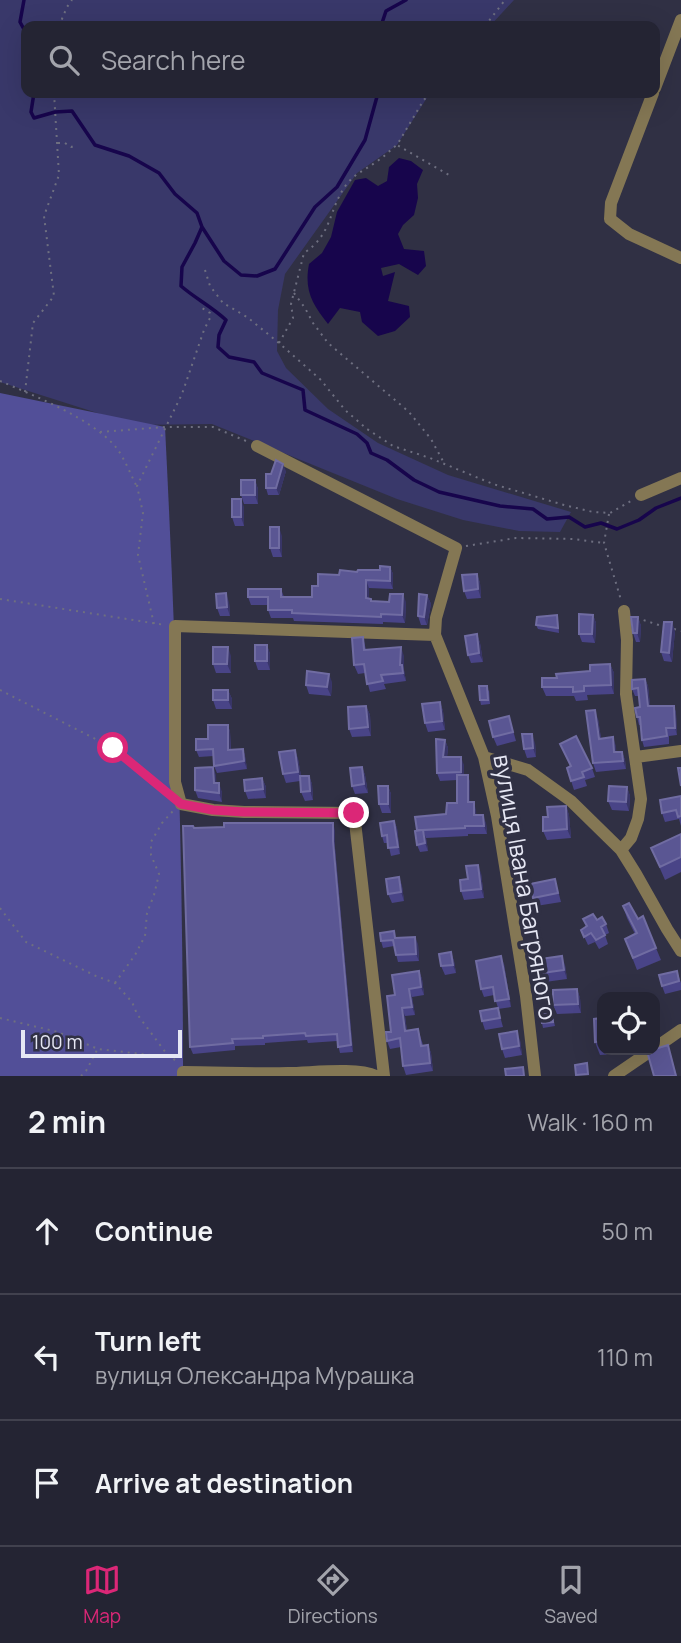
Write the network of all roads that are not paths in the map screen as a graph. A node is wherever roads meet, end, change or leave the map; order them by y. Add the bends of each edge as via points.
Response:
1 (681, 20) edge
2 (660, 75) edge
3 (651, 98) edge
4 (681, 258) edge
5 (257, 446) road end
6 (681, 478) edge
7 (642, 495) road end
8 (624, 611) road end
9 (435, 635) junction
10 (681, 751) edge
11 (484, 757) junction
12 (636, 757) junction
13 (621, 850) junction
14 (681, 951) edge
15 (681, 1030) edge
16 (660, 1044) edge
17 (644, 1055) edge
18 (183, 1074) edge
19 (376, 1076) edge
20 (384, 1076) edge
21 (535, 1076) edge
22 (614, 1076) edge

1 - 2 street
3 - 4 street via 611,203 610,219 629,234
5 - 9 street via 456,548
6 - 7 street
8 - 12 street via 626,694
9 - 11 street, вулиця Івана Багряного
9 - 20 street via 175,626 175,782 181,804 244,812 354,813
10 - 12 street
11 - 13 street via 528,770 571,801
11 - 21 street, вулиця Івана Багряного via 526,996
12 - 13 street via 641,799 638,819
13 - 14 street
15 - 16 street
17 - 22 street
18 - 19 street via 354,1072

